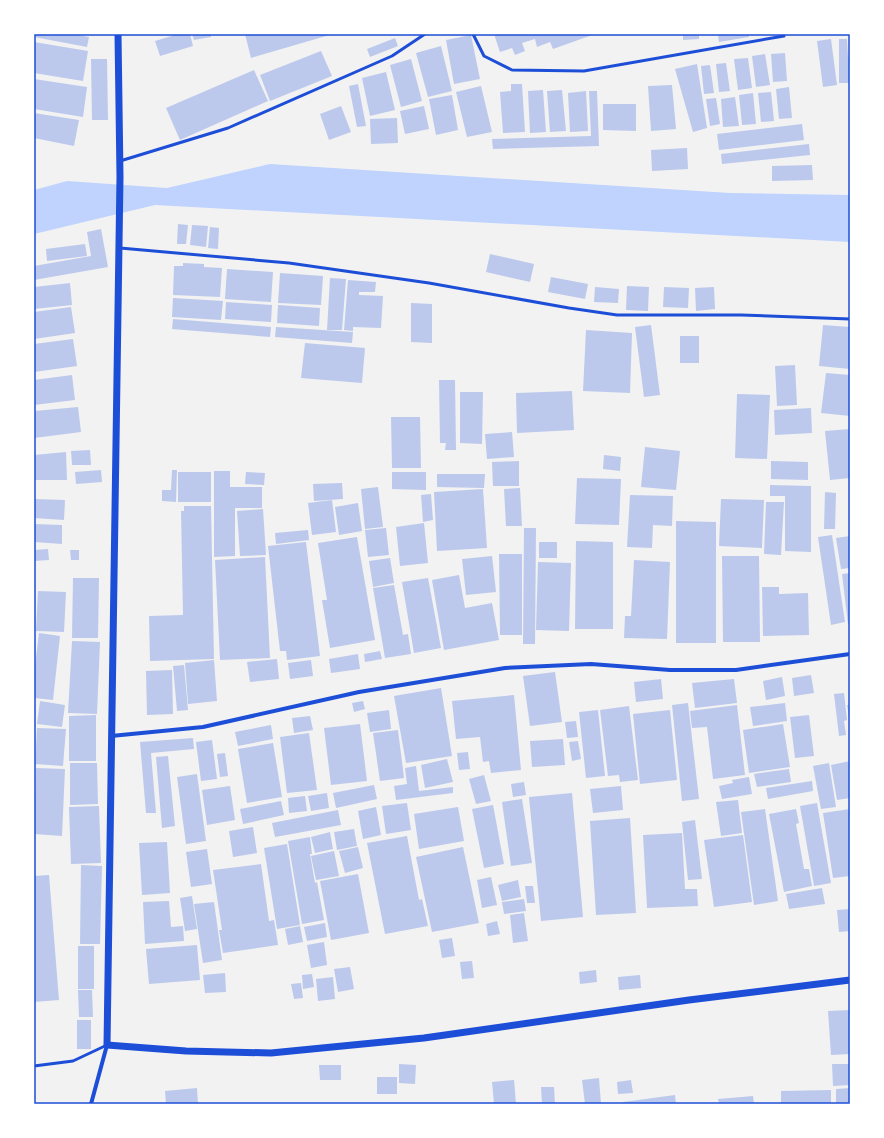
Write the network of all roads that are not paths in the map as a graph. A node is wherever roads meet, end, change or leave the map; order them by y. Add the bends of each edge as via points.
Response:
1 (118, 34) edge
2 (425, 34) edge
3 (473, 34) edge
4 (784, 36) dead end
5 (120, 161) junction
6 (118, 248) junction
7 (850, 319) edge
8 (850, 654) edge
9 (111, 736) junction
10 (850, 980) edge
11 (107, 1044) junction
12 (34, 1066) edge
13 (91, 1104) edge

1 - 5 street
2 - 5 lane via 392,56 228,128
3 - 4 lane via 484,56 512,70 584,72
5 - 6 street
6 - 7 lane via 290,263 617,314
6 - 9 street
8 - 9 street via 736,670 670,670 591,664 505,668 359,692 203,727
9 - 11 street
10 - 11 street via 424,1038 271,1052 186,1051
11 - 12 lane via 73,1060
11 - 13 street

